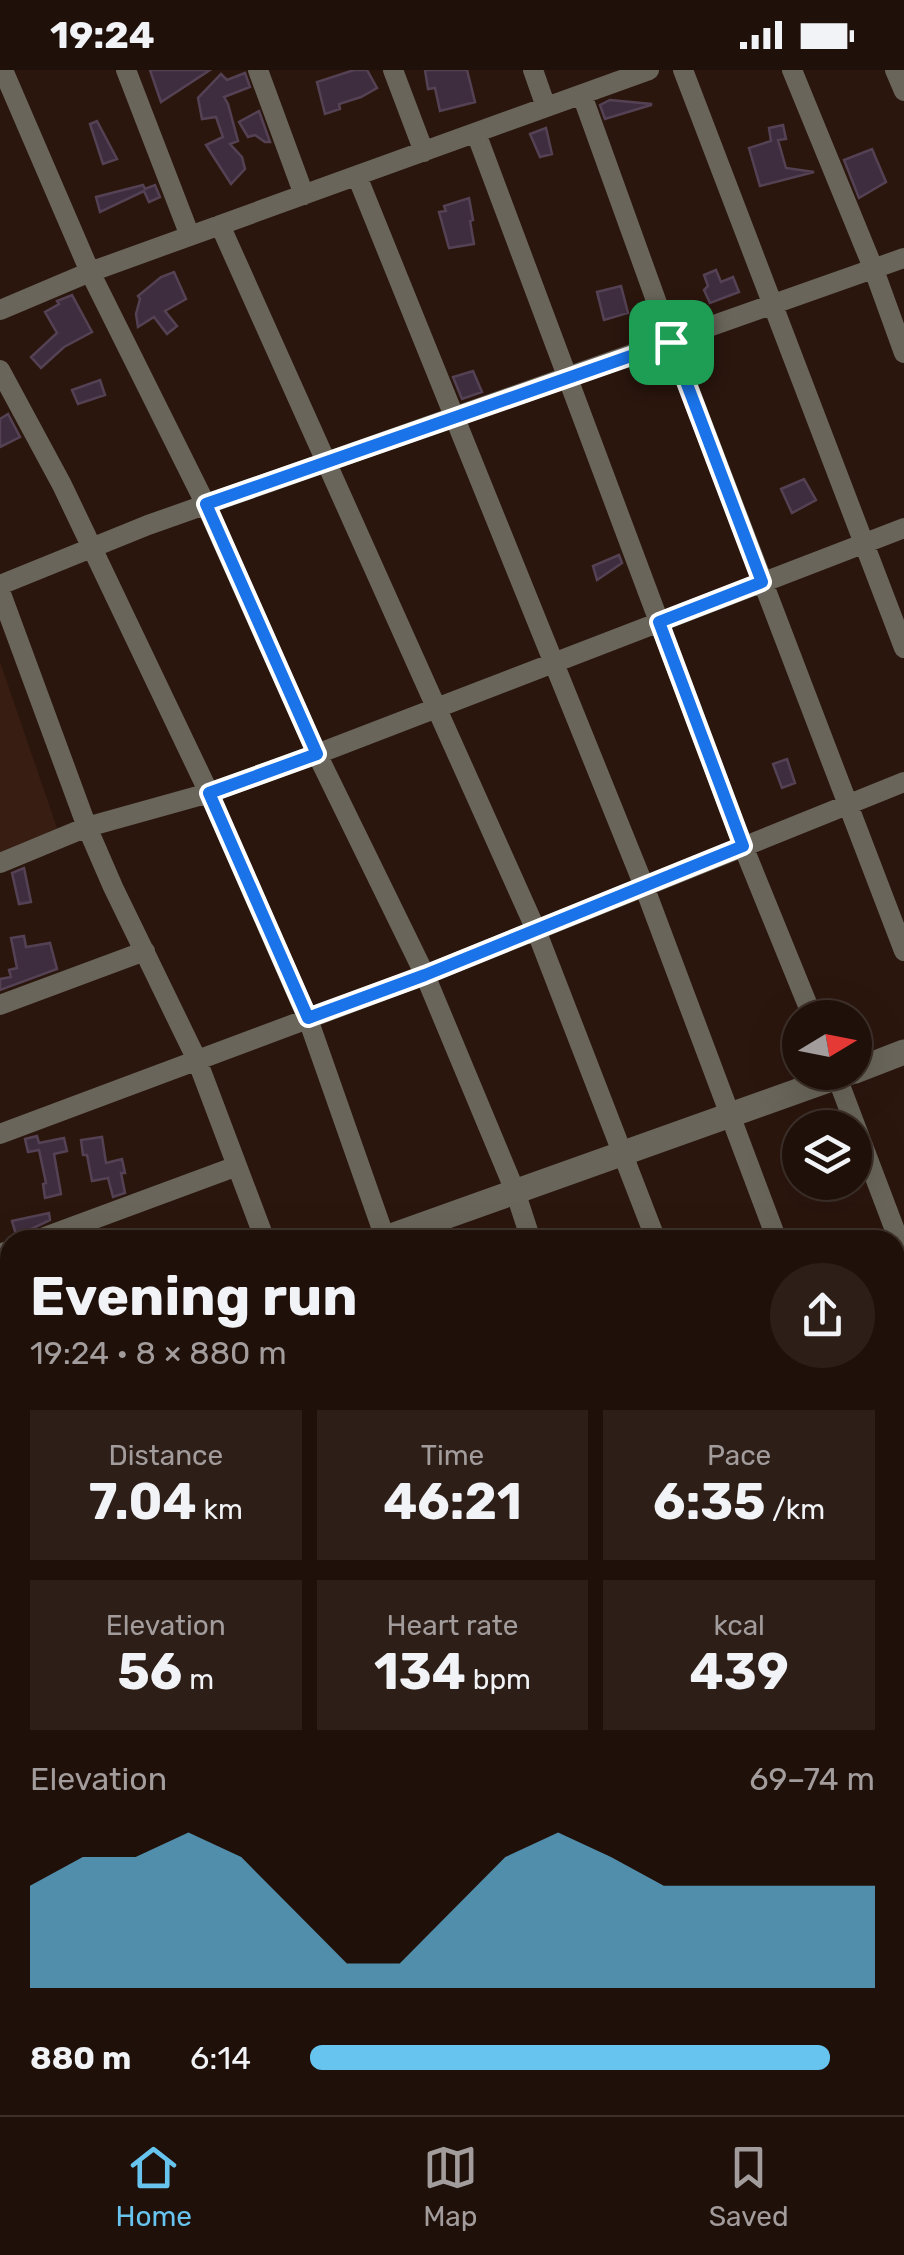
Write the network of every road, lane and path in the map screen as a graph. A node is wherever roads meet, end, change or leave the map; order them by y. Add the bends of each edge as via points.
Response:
1 (126, 70) edge
2 (258, 70) edge
3 (394, 70) edge
4 (533, 70) edge
5 (649, 70) edge
6 (683, 70) edge
7 (792, 70) edge
8 (895, 70) edge
9 (4, 72) edge
10 (904, 92) edge
11 (582, 94) junction
12 (546, 107) junction
13 (476, 133) junction
14 (424, 152) junction
15 (357, 176) junction
16 (304, 195) junction
17 (220, 225) junction
18 (190, 236) junction
19 (904, 258) edge
20 (874, 270) junction
21 (90, 272) junction
22 (773, 306) junction
23 (0, 310) edge
24 (671, 342) junction
25 (904, 353) edge
26 (0, 370) edge
27 (568, 378) junction
28 (454, 418) junction
29 (326, 462) junction
30 (206, 504) junction
31 (904, 528) edge
32 (864, 543) junction
33 (91, 547) junction
34 (762, 582) junction
35 (0, 588) edge
36 (659, 622) junction
37 (904, 648) edge
38 (554, 663) junction
39 (436, 708) junction
40 (317, 754) junction
41 (904, 782) edge
42 (209, 793) junction
43 (846, 804) junction
44 (88, 827) junction
45 (743, 846) junction
46 (0, 863) edge
47 (644, 886) junction
48 (536, 930) junction
49 (145, 951) junction
50 (904, 952) edge
51 (425, 975) junction
52 (805, 1000) edge
53 (0, 1006) edge
54 (308, 1018) junction
55 (904, 1052) edge
56 (198, 1060) junction
57 (872, 1064) edge
58 (801, 1090) edge
59 (850, 1090) edge
60 (730, 1116) junction
61 (0, 1134) edge
62 (622, 1154) junction
63 (237, 1166) junction
64 (515, 1191) junction
65 (64, 1230) edge
66 (260, 1230) edge
67 (379, 1230) edge
68 (429, 1230) edge
69 (529, 1230) edge
70 (652, 1230) edge
71 (773, 1230) edge
72 (896, 1230) edge

1 - 18 street
2 - 16 street
3 - 14 street
4 - 12 street
5 - 11 street
6 - 22 street
7 - 20 street
8 - 10 street
9 - 21 street
11 - 12 street
11 - 24 street
12 - 13 street
13 - 14 street
13 - 27 street
14 - 15 street
15 - 16 street
15 - 28 street
16 - 17 street
17 - 18 street
17 - 29 street
18 - 21 street
19 - 20 street
20 - 22 street
20 - 25 street
21 - 23 street
21 - 30 street
22 - 24 street
22 - 32 street
24 - 27 street
24 - 34 street
26 - 33 street
27 - 28 street
27 - 36 street
28 - 29 street
28 - 38 street
29 - 30 street
29 - 39 street
30 - 33 street
30 - 40 street
31 - 32 street
32 - 34 street
32 - 37 street
33 - 35 street
33 - 42 street
34 - 36 street
34 - 43 street
35 - 44 street
36 - 38 street
36 - 45 street
38 - 39 street
38 - 47 street
39 - 40 street
39 - 48 street
40 - 42 street
40 - 51 street
41 - 43 street
42 - 44 street
42 - 54 street
43 - 45 street
43 - 50 street
44 - 46 street
44 - 49 street
45 - 47 street
45 - 52 street
47 - 48 street
47 - 60 street
48 - 51 street
48 - 62 street
49 - 53 street
49 - 56 street
51 - 54 street
51 - 64 street
54 - 56 street
54 - 67 street
55 - 57 street
56 - 61 street
56 - 63 street
58 - 60 street
59 - 72 street
60 - 62 street
60 - 71 street
62 - 64 street
62 - 70 street
63 - 65 street
63 - 66 street
64 - 68 street
64 - 69 street

